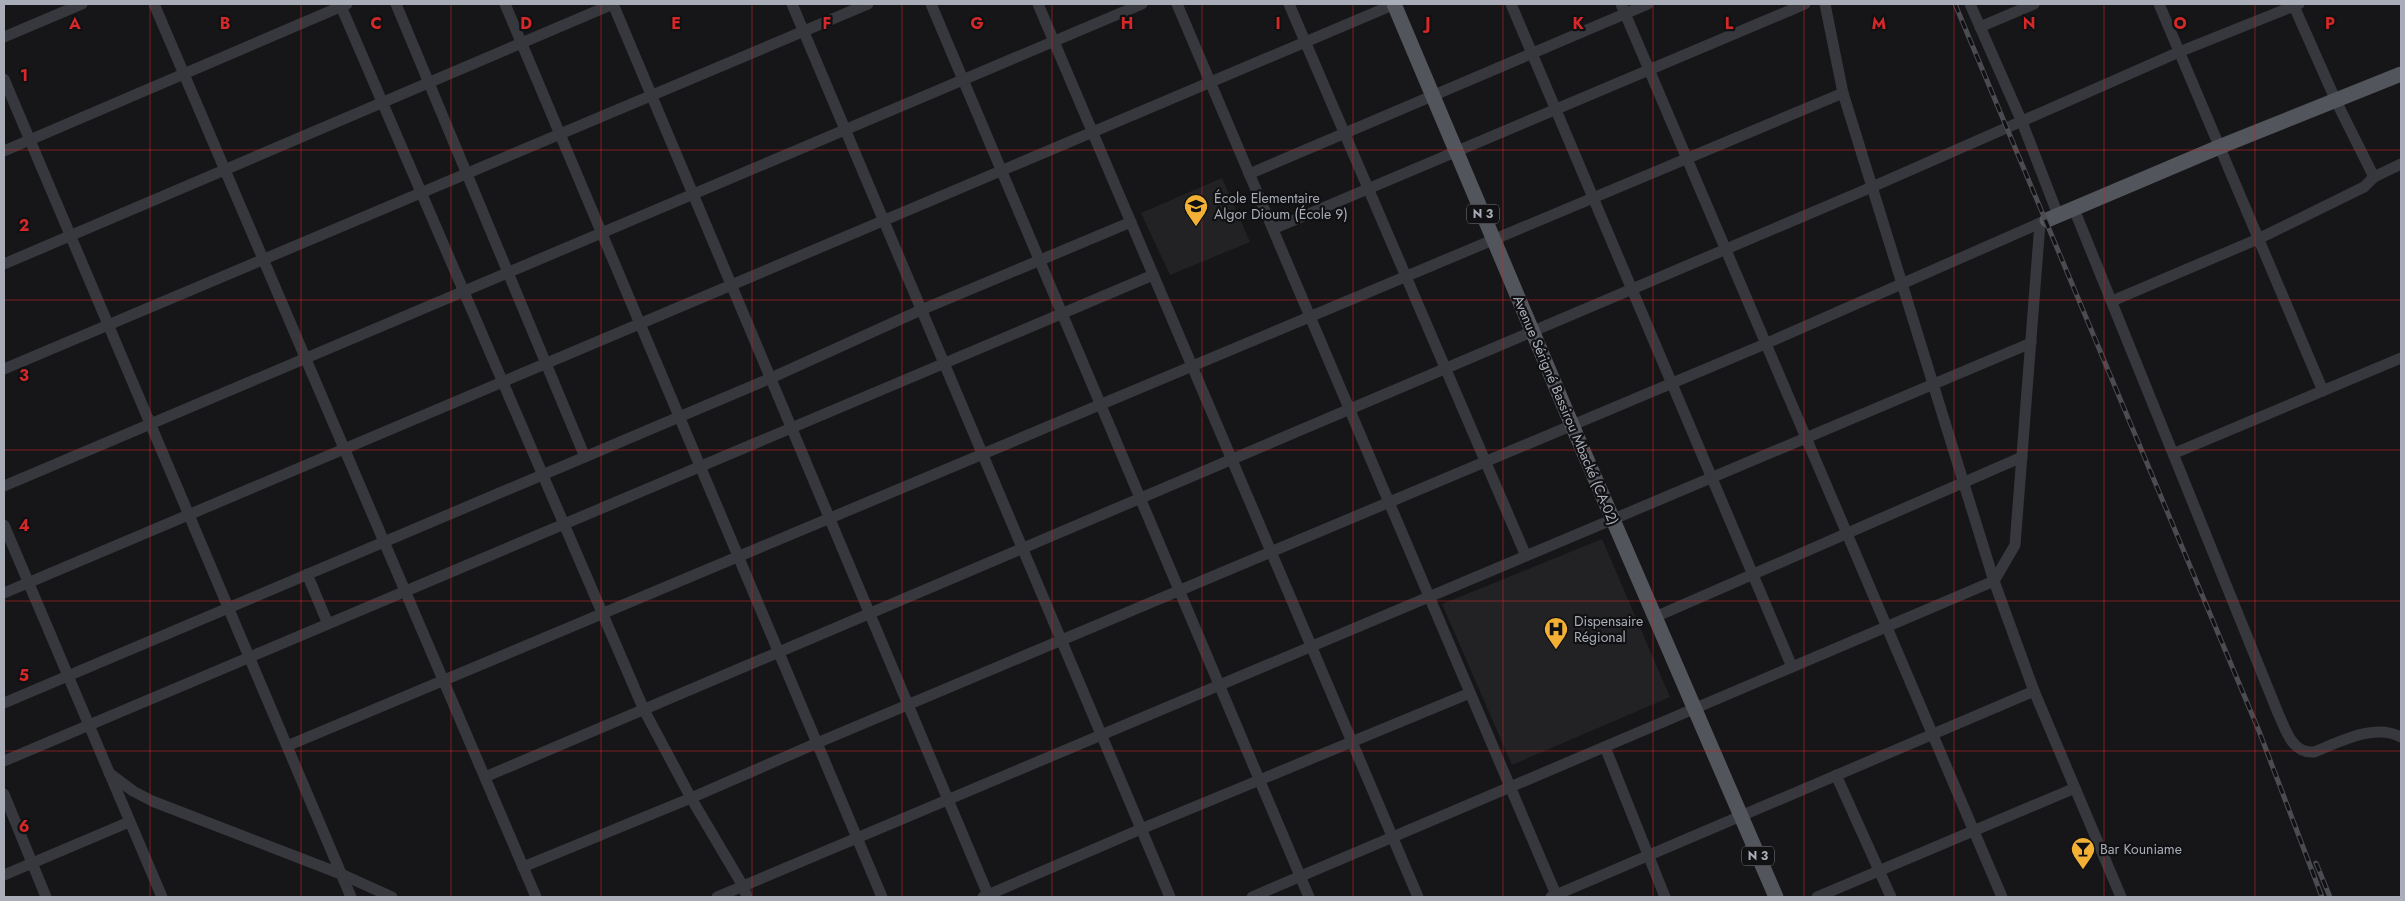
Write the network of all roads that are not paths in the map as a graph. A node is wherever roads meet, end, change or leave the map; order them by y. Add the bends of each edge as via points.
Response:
1 (82, 4) edge
2 (154, 4) edge
3 (396, 4) edge
4 (505, 4) edge
5 (613, 4) edge
6 (792, 4) edge
7 (868, 4) edge
8 (931, 4) edge
9 (1038, 4) edge
10 (1142, 4) edge
11 (1177, 4) edge
12 (1288, 4) edge
13 (1395, 4) edge
14 (1511, 4) edge
15 (1648, 4) edge
16 (1805, 4) edge
17 (1825, 4) edge
18 (1970, 4) edge
19 (2034, 4) edge
20 (2159, 4) edge
21 (2295, 4) edge
22 (343, 5) edge
23 (1623, 9) edge
24 (1980, 27) junction
25 (803, 31) junction
26 (4, 37) edge
27 (1054, 41) junction
28 (1305, 42) junction
29 (521, 43) junction
30 (2179, 52) junction
31 (1533, 53) junction
32 (1648, 70) junction
33 (184, 74) junction
34 (2401, 74) edge
35 (4, 79) edge
36 (963, 80) junction
37 (429, 82) junction
38 (1210, 82) junction
39 (1843, 93) junction
40 (652, 95) junction
41 (1433, 96) junction
42 (2336, 101) junction
43 (382, 102) junction
44 (1556, 109) junction
45 (2022, 122) junction
46 (845, 130) junction
47 (1092, 132) junction
48 (560, 134) junction
49 (1344, 134) junction
50 (30, 140) junction
51 (2219, 147) junction
52 (4, 151) edge
53 (1456, 151) junction
54 (1686, 159) junction
55 (2401, 164) edge
56 (225, 169) junction
57 (1002, 170) junction
58 (467, 173) junction
59 (1249, 174) junction
60 (2374, 177) junction
61 (1872, 187) junction
62 (1368, 188) junction
63 (421, 193) junction
64 (693, 194) junction
65 (1593, 198) junction
66 (2074, 209) junction
67 (2048, 220) junction
68 (883, 221) junction
69 (1130, 222) junction
70 (1272, 229) junction
71 (602, 233) junction
72 (70, 235) junction
73 (2258, 239) junction
74 (1494, 240) junction
75 (1725, 250) junction
76 (264, 260) junction
77 (1040, 260) junction
78 (4, 264) edge
79 (508, 272) junction
80 (1153, 275) junction
81 (1406, 277) junction
82 (1902, 284) junction
83 (731, 285) junction
84 (1632, 289) junction
85 (464, 291) junction
86 (2112, 301) junction
87 (921, 310) junction
88 (1062, 313) junction
89 (1310, 317) junction
90 (640, 324) junction
91 (108, 325) junction
92 (1532, 332) junction
93 (2031, 343) junction
94 (1765, 344) junction
95 (306, 358) junction
96 (2401, 358) edge
97 (546, 363) junction
98 (944, 363) junction
99 (1192, 367) junction
100 (1446, 368) junction
101 (4, 369) edge
102 (771, 378) junction
103 (503, 382) junction
104 (1671, 383) junction
105 (1933, 384) junction
106 (2323, 391) junction
107 (1101, 405) junction
108 (1349, 410) junction
109 (679, 417) junction
110 (150, 424) junction
111 (1572, 425) junction
112 (792, 428) junction
113 (1805, 438) junction
114 (345, 449) junction
115 (2175, 453) junction
116 (982, 454) junction
117 (2022, 456) junction
118 (585, 457) junction
119 (1232, 460) junction
120 (1486, 461) junction
121 (700, 466) junction
122 (543, 474) junction
123 (1711, 477) junction
124 (1964, 482) junction
125 (4, 486) edge
126 (1140, 498) junction
127 (1389, 502) junction
128 (189, 515) junction
129 (830, 518) junction
130 (1612, 519) junction
131 (564, 524) junction
132 (4, 525) edge
133 (1846, 534) junction
134 (384, 542) junction
135 (1022, 549) junction
136 (1271, 552) junction
137 (1526, 556) junction
138 (738, 557) junction
139 (307, 574) junction
140 (1752, 575) junction
141 (1994, 581) junction
142 (28, 583) junction
143 (1180, 590) junction
144 (405, 591) junction
145 (4, 593) edge
146 (1429, 596) junction
147 (228, 608) junction
148 (603, 614) junction
149 (870, 614) junction
150 (1655, 618) junction
151 (328, 624) junction
152 (1886, 627) junction
153 (1061, 640) junction
154 (1311, 646) junction
155 (778, 652) junction
156 (249, 657) junction
157 (1792, 667) junction
158 (67, 676) junction
159 (444, 680) junction
160 (1220, 685) junction
161 (2034, 691) junction
162 (1470, 693) junction
163 (4, 703) edge
164 (908, 705) junction
165 (1694, 709) junction
166 (644, 710) junction
167 (88, 725) junction
168 (1101, 735) junction
169 (1933, 735) junction
170 (2401, 737) edge
171 (817, 743) junction
172 (1352, 743) junction
173 (287, 746) junction
174 (1605, 747) junction
175 (4, 761) edge
176 (107, 772) junction
177 (1836, 775) junction
178 (485, 777) junction
179 (1260, 779) junction
180 (1510, 787) junction
181 (2075, 788) junction
182 (4, 794) edge
183 (691, 798) junction
184 (948, 800) junction
185 (1740, 815) junction
186 (129, 822) junction
187 (1141, 829) junction
188 (1974, 830) junction
189 (857, 838) junction
190 (1392, 838) junction
191 (1648, 855) junction
192 (32, 863) junction
193 (523, 867) junction
194 (1879, 871) junction
195 (341, 874) junction
196 (4, 875) edge
197 (1301, 876) junction
198 (745, 892) edge
199 (987, 896) edge
200 (46, 897) edge
201 (162, 897) edge
202 (351, 897) edge
203 (392, 897) edge
204 (536, 897) edge
205 (717, 897) edge
206 (882, 897) edge
207 (1170, 897) edge
208 (1252, 897) edge
209 (1310, 897) edge
210 (1418, 897) edge
211 (1555, 897) edge
212 (1665, 897) edge
213 (1776, 897) edge
214 (1816, 897) edge
215 (1891, 897) edge
216 (2002, 897) edge
217 (2121, 897) edge

1 - 26 street
2 - 33 street
3 - 37 street
4 - 29 street
5 - 29 street
5 - 40 street
6 - 25 street
7 - 25 street
8 - 36 street
9 - 27 street
10 - 27 street
11 - 38 street
12 - 28 street
13 - 28 street
13 - 41 main road, Avenue Sérigné Bassirou Mbacké (CA-02) / N 3
14 - 31 street
15 - 23 street
16 - 32 street
17 - 39 street
18 - 24 street
19 - 24 street
20 - 30 street
21 - 30 street
21 - 42 street
22 - 33 street
22 - 43 street
23 - 31 street
23 - 32 street
24 - 45 street
25 - 40 street
25 - 46 street
27 - 36 street
27 - 47 street
28 - 38 street
28 - 49 street
29 - 37 street
29 - 48 street
30 - 45 street
30 - 51 street
31 - 41 street
31 - 44 street
32 - 44 street
32 - 54 street
33 - 50 street
33 - 56 street
34 - 42 main road
35 - 50 street
36 - 46 street
36 - 57 street
37 - 43 street
37 - 58 street
38 - 47 street
38 - 59 street
39 - 54 street
39 - 61 street
40 - 48 street
40 - 64 street
41 - 49 street
41 - 53 main road, Avenue Sérigné Bassirou Mbacké (CA-02) / N 3
42 - 51 main road
42 - 60 street
43 - 56 street
43 - 63 street
44 - 53 street
44 - 65 street
45 - 61 street
45 - 67 street
46 - 64 street
46 - 68 street
47 - 57 street
47 - 69 street
48 - 58 street
48 - 71 street
49 - 59 street
49 - 62 street
50 - 52 street
50 - 72 street
51 - 66 main road
51 - 73 street
53 - 62 street
53 - 74 main road, Avenue Sérigné Bassirou Mbacké (CA-02) / N 3
54 - 65 street
54 - 75 street
55 - 60 street
56 - 72 street
56 - 76 street
57 - 68 street
57 - 77 street
58 - 63 street
58 - 79 street
59 - 70 street
60 - 73 street via 2364,187
61 - 75 street
61 - 82 street
62 - 70 street
62 - 81 street
63 - 76 street
63 - 85 street
64 - 71 street
64 - 83 street
65 - 74 street
65 - 84 street
66 - 67 main road
66 - 86 street
67 - 82 street
67 - 93 street
68 - 83 street
68 - 87 street
69 - 77 street
69 - 80 street
70 - 89 street
71 - 79 street
71 - 90 street
72 - 78 street
72 - 91 street
73 - 86 street
73 - 106 street
74 - 81 street
74 - 92 main road, Avenue Sérigné Bassirou Mbacké (CA-02) / N 3
75 - 84 street
75 - 94 street
76 - 91 street
76 - 95 street
77 - 87 street
77 - 88 street
79 - 85 street
79 - 97 street
80 - 88 street
80 - 99 street
81 - 89 street
81 - 100 street
82 - 94 street
82 - 105 street
83 - 90 street
83 - 102 street
84 - 92 street
84 - 104 street
85 - 95 street
85 - 103 street
86 - 115 street
87 - 98 street
87 - 102 street
88 - 98 street
88 - 107 street
89 - 99 street
89 - 108 street
90 - 97 street
90 - 109 street
91 - 101 street
91 - 110 street
92 - 100 street
92 - 111 main road, Avenue Sérigné Bassirou Mbacké (CA-02) / N 3
93 - 105 street
93 - 117 street
94 - 104 street
94 - 113 street
95 - 110 street
95 - 114 street
96 - 106 street
97 - 103 street
97 - 118 street
98 - 112 street
98 - 116 street
99 - 107 street
99 - 119 street
100 - 108 street
100 - 120 street
102 - 109 street
102 - 112 street
103 - 114 street
103 - 122 street
104 - 111 street
104 - 123 street
105 - 113 street
105 - 124 street
106 - 115 street
107 - 116 street
107 - 126 street
108 - 119 street
108 - 127 street
109 - 118 street
109 - 121 street
110 - 125 street
110 - 128 street
111 - 120 street
111 - 130 main road, Avenue Sérigné Bassirou Mbacké (CA-02) / N 3
112 - 121 street
112 - 129 street
113 - 123 street
113 - 133 street
114 - 128 street
114 - 134 street
115 - 170 street via 2278,713 2295,748 2305,753 2314,752 2374,732
116 - 129 street
116 - 135 street
117 - 124 street
117 - 141 street via 2015,545
118 - 122 street
119 - 126 street
119 - 136 street
120 - 127 street
120 - 137 street
121 - 131 street
121 - 138 street
122 - 131 street
122 - 134 street
123 - 130 street
123 - 140 street
124 - 133 street
124 - 141 street
126 - 135 street
126 - 143 street
127 - 136 street
127 - 146 street
128 - 142 street
128 - 147 street
129 - 138 street
129 - 149 street
130 - 137 street
130 - 150 main road, Avenue Sérigné Bassirou Mbacké (CA-02) / N 3
131 - 144 street
131 - 148 street
132 - 142 street
133 - 140 street
133 - 152 street
134 - 139 street
134 - 144 street
135 - 149 street
135 - 153 street
136 - 143 street
136 - 154 street
137 - 146 street
138 - 148 street
138 - 155 street
139 - 147 street
139 - 151 street
140 - 150 street
140 - 157 street
141 - 152 street
141 - 161 street
142 - 145 street
142 - 158 street
143 - 153 street
143 - 160 street
144 - 151 street
144 - 159 street
146 - 154 street
146 - 162 street
147 - 156 street
147 - 158 street
148 - 159 street
148 - 166 street
149 - 155 street
149 - 164 street
150 - 165 main road, Avenue Sérigné Bassirou Mbacké (CA-02) / N 3
151 - 156 street
152 - 157 street
152 - 169 street
153 - 164 street
153 - 168 street
154 - 160 street
154 - 172 street
155 - 166 street
155 - 171 street
156 - 167 street
156 - 173 street
157 - 165 street
158 - 163 street
158 - 167 street
159 - 173 street
159 - 178 street
160 - 168 street
160 - 179 street
161 - 169 street
161 - 181 street
162 - 172 street
162 - 180 street
164 - 171 street
164 - 184 street
165 - 174 street
165 - 185 main road, Avenue Sérigné Bassirou Mbacké (CA-02) / N 3
166 - 178 street
166 - 183 street
167 - 175 street
167 - 176 street
168 - 184 street
168 - 187 street
169 - 177 street
169 - 188 street
171 - 183 street
171 - 189 street
172 - 179 street
172 - 190 street
173 - 195 street
174 - 180 street
174 - 191 street
176 - 186 street
176 - 195 street via 152,801
177 - 185 street
177 - 194 street
178 - 193 street
179 - 187 street
179 - 197 street
180 - 190 street
180 - 211 street
181 - 188 street
181 - 217 street
182 - 192 street
183 - 193 street
183 - 198 street
184 - 189 street
184 - 199 street
185 - 191 street
185 - 213 main road, N 3
186 - 192 street
186 - 201 street
187 - 199 street
187 - 207 street
188 - 194 street
188 - 216 street
189 - 198 street
189 - 206 street
190 - 197 street
190 - 210 street
191 - 211 street
191 - 212 street
192 - 196 street
192 - 200 street
193 - 204 street
194 - 214 street
194 - 215 street
195 - 202 street
195 - 203 street
197 - 208 street
197 - 209 street
198 - 205 street

